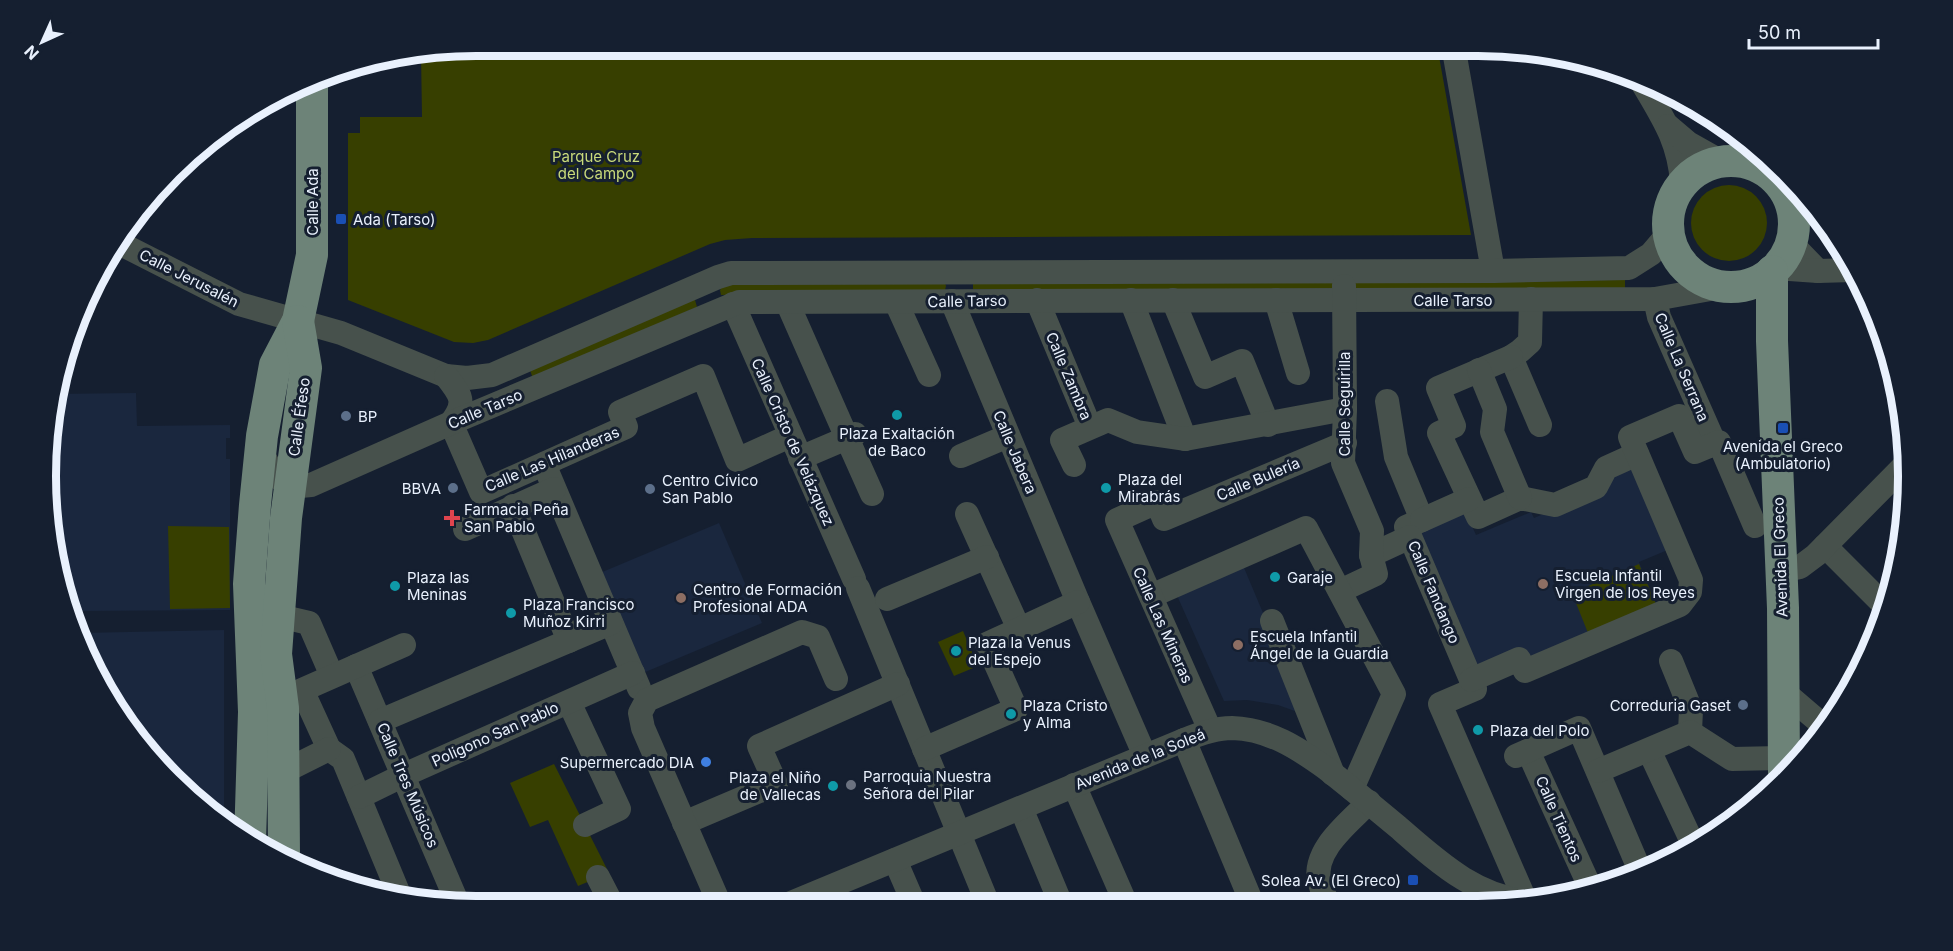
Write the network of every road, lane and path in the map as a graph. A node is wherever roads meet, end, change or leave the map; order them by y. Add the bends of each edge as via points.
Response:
1 (1455, 56) edge
2 (309, 90) edge
3 (1647, 91) edge
4 (1666, 124) junction
5 (1720, 161) junction
6 (1759, 165) edge
7 (1682, 183) junction
8 (1793, 199) edge
9 (1668, 234) junction
10 (124, 246) edge
11 (1779, 261) junction
12 (1843, 270) edge
13 (1343, 272) junction
14 (1493, 272) junction
15 (1735, 286) junction
16 (1531, 299) junction
17 (1655, 299) junction
18 (1037, 300) junction
19 (1131, 300) junction
20 (1173, 300) junction
21 (1276, 300) junction
22 (1344, 300) junction
23 (952, 301) junction
24 (787, 302) junction
25 (896, 302) junction
26 (733, 304) junction
27 (298, 321) junction
28 (1772, 341) junction
29 (1511, 357) junction
30 (1479, 370) junction
31 (1298, 373) dead end
32 (929, 375) dead end
33 (446, 376) junction
34 (1387, 401) dead end
35 (1346, 409) junction
36 (451, 423) junction
37 (1268, 425) junction
38 (1540, 425) dead end
39 (1090, 427) junction
40 (1711, 435) dead end
41 (790, 436) junction
42 (851, 436) junction
43 (1008, 436) junction
44 (1185, 439) junction
45 (1345, 443) junction
46 (261, 452) junction
47 (1637, 454) junction
48 (961, 456) dead end
49 (800, 458) junction
50 (544, 464) junction
51 (1074, 465) dead end
52 (1898, 472) edge
53 (290, 487) junction
54 (545, 492) junction
55 (872, 494) dead end
56 (1520, 498) junction
57 (513, 506) junction
58 (1473, 508) junction
59 (967, 514) dead end
60 (1117, 520) joint
61 (1755, 526) dead end
62 (1416, 528) junction
63 (465, 529) dead end
64 (1372, 543) junction
65 (1825, 546) junction
66 (987, 557) junction
67 (1781, 571) junction
68 (1340, 591) junction
69 (869, 595) junction
70 (1151, 596) junction
71 (1879, 599) edge
72 (1078, 602) junction
73 (279, 616) junction
74 (1272, 621) dead end
75 (611, 622) junction
76 (1020, 629) junction
77 (569, 641) junction
78 (404, 645) dead end
79 (1671, 662) dead end
80 (356, 666) junction
81 (332, 676) junction
82 (836, 678) dead end
83 (898, 684) junction
84 (1473, 684) junction
85 (638, 686) junction
86 (1783, 691) junction
87 (569, 702) junction
88 (380, 721) junction
89 (1818, 721) edge
90 (1210, 730) junction
91 (1690, 732) junction
92 (1184, 740) junction
93 (329, 749) junction
94 (924, 749) junction
95 (1649, 750) junction
96 (1145, 756) junction
97 (1784, 762) edge
98 (1781, 765) edge
99 (1598, 771) junction
100 (283, 772) junction
101 (1333, 774) junction
102 (404, 775) junction
103 (1074, 785) junction
104 (1360, 796) junction
105 (359, 797) junction
106 (1021, 808) junction
107 (684, 823) junction
108 (585, 825) dead end
109 (250, 830) edge
110 (959, 834) junction
111 (1690, 838) edge
112 (284, 849) edge
113 (895, 860) junction
114 (1637, 864) edge
115 (1452, 873) junction
116 (598, 877) dead end
117 (1587, 881) edge
118 (395, 887) edge
119 (1523, 893) edge
120 (454, 895) edge
121 (1497, 895) edge
122 (608, 896) edge
123 (716, 896) edge
124 (832, 896) edge
125 (911, 896) edge
126 (985, 896) edge
127 (1058, 896) edge
128 (1123, 896) edge
129 (1249, 896) edge
130 (1325, 896) edge
131 (1462, 896) edge

1 - 14 street
2 - 27 main road, Calle Ada via 312,255
3 - 4 street
4 - 5 street via 1688,143
4 - 7 street via 1677,150
5 - 6 main road
5 - 7 main road via 1699,169
7 - 9 main road via 1672,199
8 - 11 main road via 1793,217
9 - 14 street, Calle Tarso via 1651,254 1629,268
9 - 15 main road via 1683,265 1696,277 1712,284
10 - 27 street, Calle Jerusalén via 238,304
11 - 12 street via 1818,271
11 - 15 main road via 1759,280
11 - 28 main road, Avenida El Greco
13 - 14 street, Calle Tarso
13 - 22 street, Calle Seguirilla
13 - 33 street, Calle Tarso via 732,273 492,375
15 - 17 street, Calle Tarso
15 - 28 main road, Avenida El Greco via 1753,290 1759,297
16 - 17 street, Calle Tarso
16 - 22 street, Calle Tarso
16 - 29 street via 1530,342
17 - 40 street, Calle La Serrana via 1659,317
18 - 19 street, Calle Tarso
18 - 23 street, Calle Tarso
18 - 39 street, Calle Zambra
19 - 20 street, Calle Tarso
19 - 44 street
20 - 21 street, Calle Tarso
20 - 37 street via 1205,377 1242,361
21 - 22 street, Calle Tarso
21 - 31 street
22 - 35 street, Calle Seguirilla
23 - 25 street, Calle Tarso
23 - 43 street, Calle Jabera
24 - 25 street, Calle Tarso
24 - 26 street, Calle Tarso
24 - 42 street
25 - 32 street
26 - 36 street, Calle Tarso
26 - 41 street, Calle Cristo de Velázquez
27 - 33 street, Calle Tarso via 341,333
27 - 46 main road, Calle Éfeso via 275,365
27 - 53 main road, Calle Éfeso via 306,368
28 - 67 main road, Avenida El Greco
29 - 30 street
29 - 38 street
30 - 56 street via 1495,409 1492,432
30 - 58 street via 1438,388 1455,426 1439,432
33 - 36 street via 461,400 460,411
34 - 62 street, Calle Fandango via 1396,457
35 - 37 street, Calle Zambra
35 - 45 street, Calle Seguirilla
36 - 50 street, Calle Las Hilanderas via 481,492
36 - 53 street, Calle Tarso via 311,485
37 - 44 street, Calle Zambra
39 - 44 street, Calle Zambra via 1108,420 1137,432
39 - 51 street via 1062,440
41 - 49 street, Calle Cristo de Velázquez
41 - 50 street, Calle Las Hilanderas via 737,460 703,376 620,412 626,427
42 - 49 street
42 - 55 street
43 - 48 street
43 - 72 street, Calle Jabera
45 - 60 street, Calle Bulería via 1164,519 1156,502
45 - 64 street, Calle Seguirilla via 1343,463
46 - 53 street via 274,474
46 - 109 main road, Calle Éfeso via 249,584 254,712
47 - 56 street via 1606,468 1596,487 1555,505
47 - 61 street, Calle La Serrana via 1630,437 1679,416 1695,452 1719,442
47 - 84 street via 1691,580 1690,592 1680,605 1525,671 1519,659
49 - 69 street, Calle Cristo de Velázquez
50 - 54 street
52 - 65 street
53 - 73 main road, Calle Éfeso
54 - 57 street, Calle Las Hilanderas
54 - 75 street
56 - 58 street
57 - 63 street, Calle Las Hilanderas
57 - 77 street
58 - 62 street
59 - 66 street
60 - 70 street, Calle Las Mineras
62 - 64 street
62 - 84 street, Calle Fandango
64 - 68 street via 1376,574
65 - 67 street via 1800,567
65 - 71 street
66 - 69 street
66 - 76 street
67 - 86 main road, Avenida El Greco
68 - 70 street via 1306,528
68 - 104 street via 1394,694
69 - 83 street, Calle Cristo de Velázquez
70 - 90 street, Calle Las Mineras
72 - 76 street
72 - 96 street, Calle Jabera
73 - 81 street via 309,623
73 - 100 main road, Calle Éfeso via 276,654
74 - 101 street
75 - 77 street
75 - 85 street
76 - 94 street via 987,644 1016,709
77 - 88 street
78 - 80 street
79 - 91 street via 1691,710
80 - 81 street
80 - 88 street, Calle Tres Músicos
81 - 93 street via 302,690
82 - 85 street, Poligono San Pablo via 818,637 802,632 647,700
83 - 94 street, Calle Cristo de Velázquez
83 - 107 street via 759,746 776,784
84 - 119 street via 1440,704
85 - 87 street, Poligono San Pablo
85 - 107 street via 643,728
86 - 89 street
86 - 97 main road, Avenida El Greco
87 - 102 street, Poligono San Pablo
87 - 108 street via 609,764 619,809
88 - 102 street, Calle Tres Músicos
90 - 92 street, Avenida de la Soleá
90 - 101 street, Avenida de la Soleá via 1248,729 1276,737
91 - 95 street
91 - 98 street via 1732,759
92 - 96 street, Avenida de la Soleá
92 - 129 street
93 - 100 street
93 - 105 street via 344,759
94 - 110 street, Calle Cristo de Velázquez
95 - 99 street
95 - 111 street
96 - 103 street, Avenida de la Soleá
99 - 114 street
99 - 117 street, Calle Tientos via 1579,728 1522,753
100 - 112 main road, Calle Éfeso
101 - 104 street, Avenida de la Soleá
102 - 105 street, Poligono San Pablo
102 - 120 street, Calle Tres Músicos
103 - 106 street, Avenida de la Soleá
103 - 128 street
104 - 115 street, Avenida de la Soleá
104 - 130 street via 1322,855 1318,869
105 - 118 street
106 - 110 street, Avenida de la Soleá
106 - 127 street
107 - 123 street
110 - 113 street, Avenida de la Soleá
110 - 126 street, Calle Cristo de Velázquez
113 - 124 street, Avenida de la Soleá
113 - 125 street
115 - 121 street, Avenida de la Soleá
115 - 131 street
116 - 122 street

